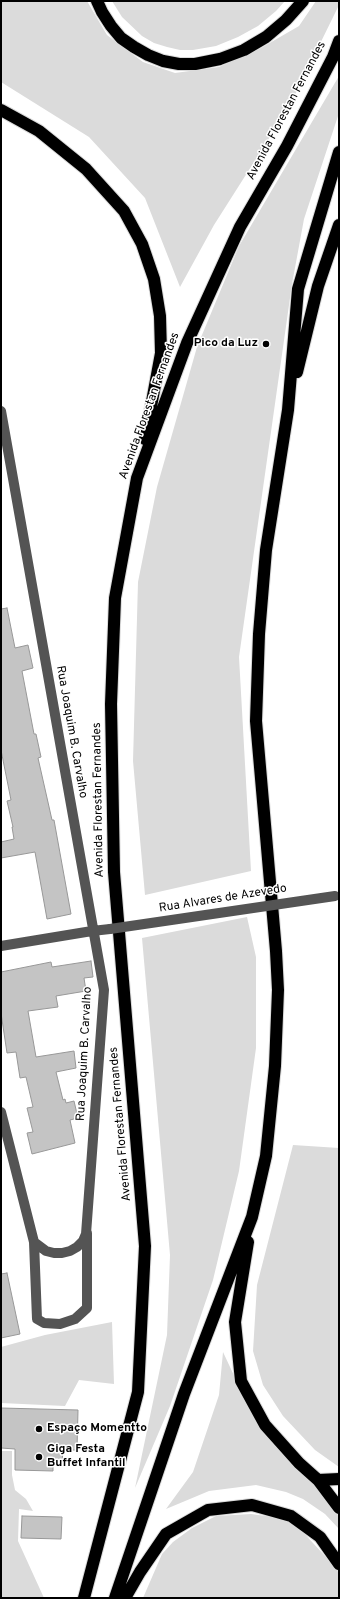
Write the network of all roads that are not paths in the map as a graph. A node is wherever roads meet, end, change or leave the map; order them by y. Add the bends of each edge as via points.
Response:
1 (97, 1) edge
2 (303, 1) edge
3 (339, 41) edge
4 (1, 110) edge
5 (339, 152) edge
6 (339, 225) edge
7 (288, 410) junction
8 (1, 411) edge
9 (137, 478) junction
10 (337, 895) edge
11 (92, 931) junction
12 (1, 946) edge
13 (1, 1112) edge
14 (252, 1217) junction
15 (87, 1227) junction
16 (34, 1242) junction
17 (339, 1479) edge
18 (318, 1480) junction
19 (339, 1508) edge
20 (339, 1564) edge
21 (84, 1598) edge
22 (115, 1598) edge
23 (125, 1598) edge

1 - 2 highway via 111,26 134,48 163,61 195,64 220,59 244,50 266,37
3 - 9 highway, Avenida Florestan Fernandes via 287,146 240,227 220,270 187,343
4 - 9 highway via 40,131 86,169 124,211 142,244 154,279 160,316 161,353
5 - 7 highway via 298,289
6 - 7 highway via 318,286
7 - 14 highway via 266,550 259,634 256,721 278,990 275,1066 266,1156
8 - 11 street, Rua Joaquim B. Carvalho
9 - 21 highway, Avenida Florestan Fernandes via 115,598 111,704 114,872 145,1246 138,1392
10 - 11 street, Rua Alvares de Azevedo, bridge
11 - 12 street, Rua Alvares de Azevedo
11 - 15 street, Rua Joaquim B. Carvalho via 104,990
13 - 16 street
14 - 18 highway via 235,1322 241,1381 265,1425
14 - 22 highway via 184,1394
15 - 16 street, Rua Joaquim B. Carvalho via 83,1241 66,1252 46,1251
15 - 16 street via 87,1308 75,1319 67,1322 52,1324 37,1319
17 - 18 highway
18 - 19 highway
20 - 23 highway via 320,1537 291,1516 252,1506 208,1510 166,1534

